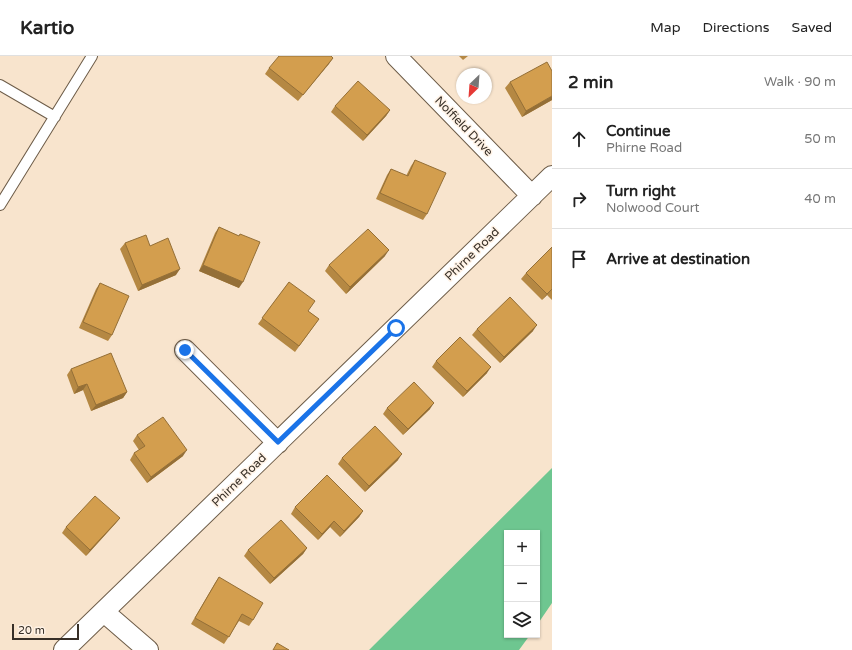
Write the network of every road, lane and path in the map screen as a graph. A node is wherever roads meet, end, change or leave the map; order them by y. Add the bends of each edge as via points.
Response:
1 (92, 56) edge
2 (396, 56) edge
3 (0, 85) edge
4 (54, 117) junction
5 (552, 176) edge
6 (532, 196) junction
7 (0, 205) edge
8 (185, 350) dead end
9 (278, 442) junction
10 (104, 612) junction
11 (64, 650) edge
12 (148, 650) edge

1 - 4 lane
2 - 6 street, Nolfield Drive
3 - 4 lane
4 - 7 lane
5 - 6 street, Phirne Road
6 - 9 street, Phirne Road
8 - 9 street
9 - 10 street, Phirne Road
10 - 11 street, Phirne Road
10 - 12 street

